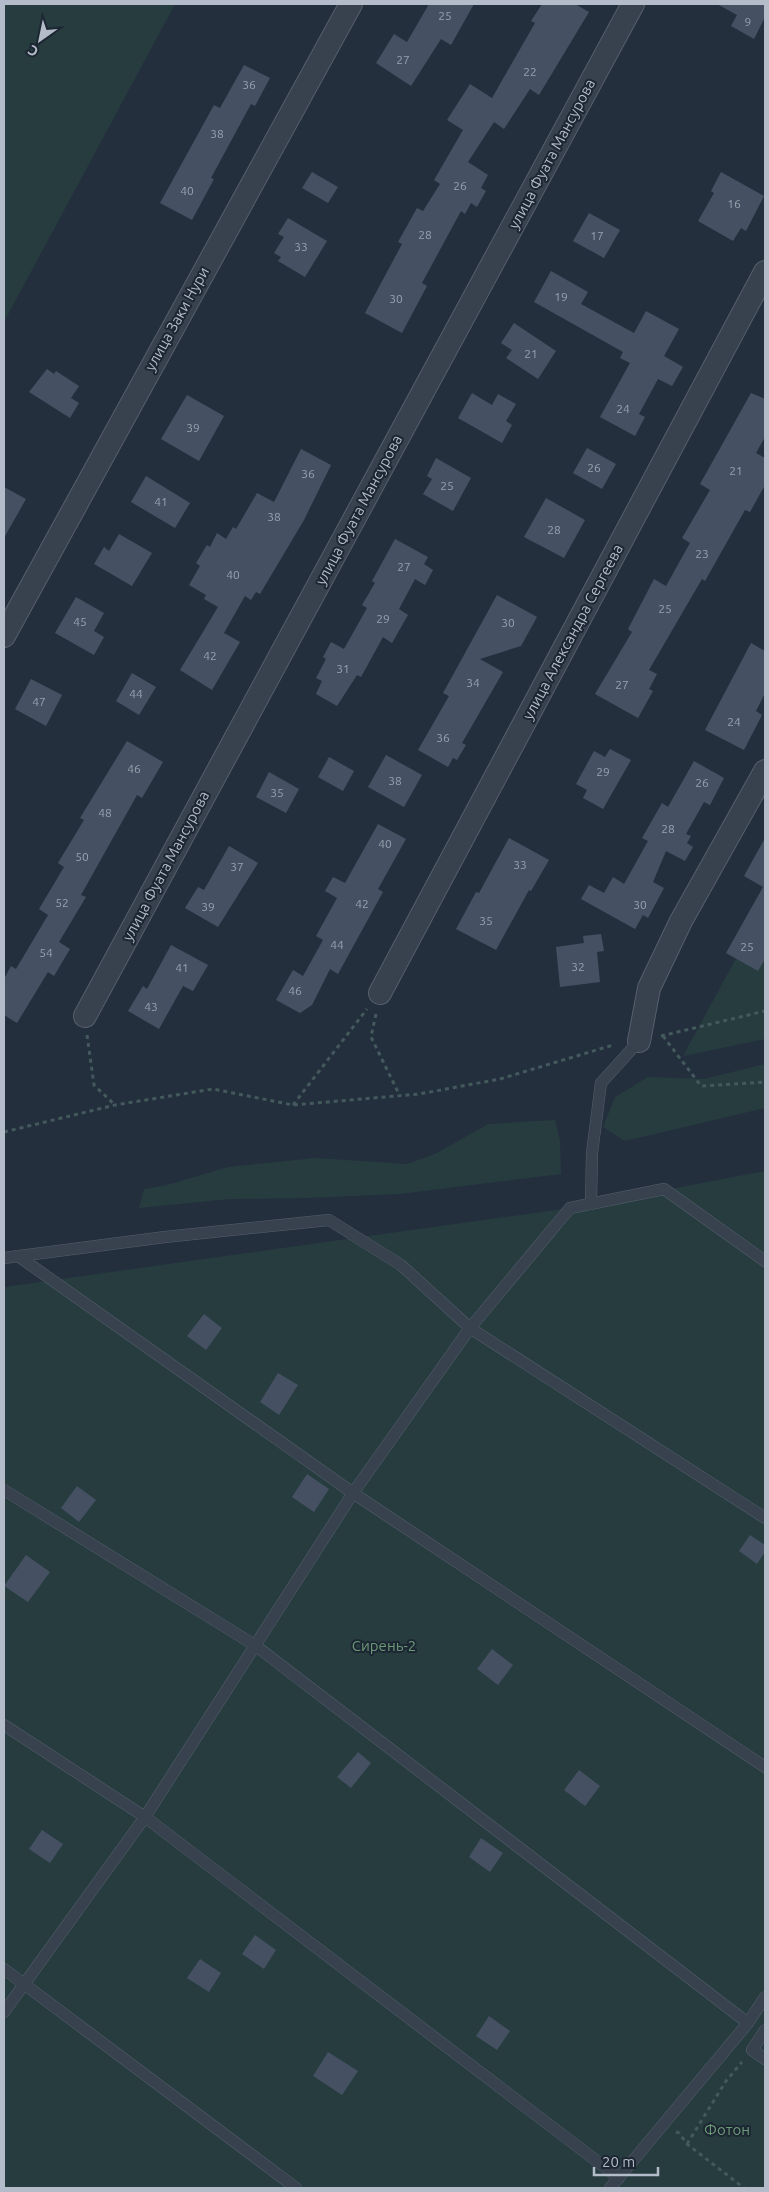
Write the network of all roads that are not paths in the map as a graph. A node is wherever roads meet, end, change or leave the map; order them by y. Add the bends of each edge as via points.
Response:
1 (351, 4) edge
2 (633, 4) edge
3 (765, 272) edge
4 (4, 636) edge
5 (765, 771) edge
6 (380, 993) road end
7 (84, 1016) road end
8 (639, 1041) joint
9 (591, 1204) junction
10 (18, 1256) junction
11 (4, 1258) edge
12 (765, 1261) edge
13 (470, 1328) junction
14 (4, 1490) edge
15 (353, 1493) junction
16 (765, 1518) edge
17 (256, 1646) junction
18 (4, 1725) edge
19 (765, 1767) edge
20 (145, 1817) junction
21 (4, 1969) edge
22 (24, 1983) junction
23 (765, 1997) edge
24 (4, 2012) edge
25 (748, 2023) junction
26 (765, 2030) edge
27 (765, 2059) edge
28 (619, 2178) junction
29 (296, 2188) edge
30 (610, 2188) edge

1 - 4 street, улица Заки Нури
2 - 7 street, улица Фуата Мансурова
3 - 6 street, улица Александра Сергеева
5 - 8 street via 681,921 649,988
8 - 9 lane via 601,1083 592,1153
9 - 12 lane via 664,1189
9 - 13 lane via 570,1208
10 - 11 lane
10 - 13 lane via 329,1220 401,1265
10 - 15 lane
13 - 15 lane
13 - 16 lane
14 - 17 lane
15 - 17 lane
15 - 19 lane
17 - 20 lane
17 - 25 lane
18 - 20 lane
20 - 22 lane
20 - 28 lane
21 - 22 lane
22 - 24 lane
22 - 29 lane
23 - 25 lane
25 - 28 lane
26 - 27 lane via 752,2050
28 - 30 lane

